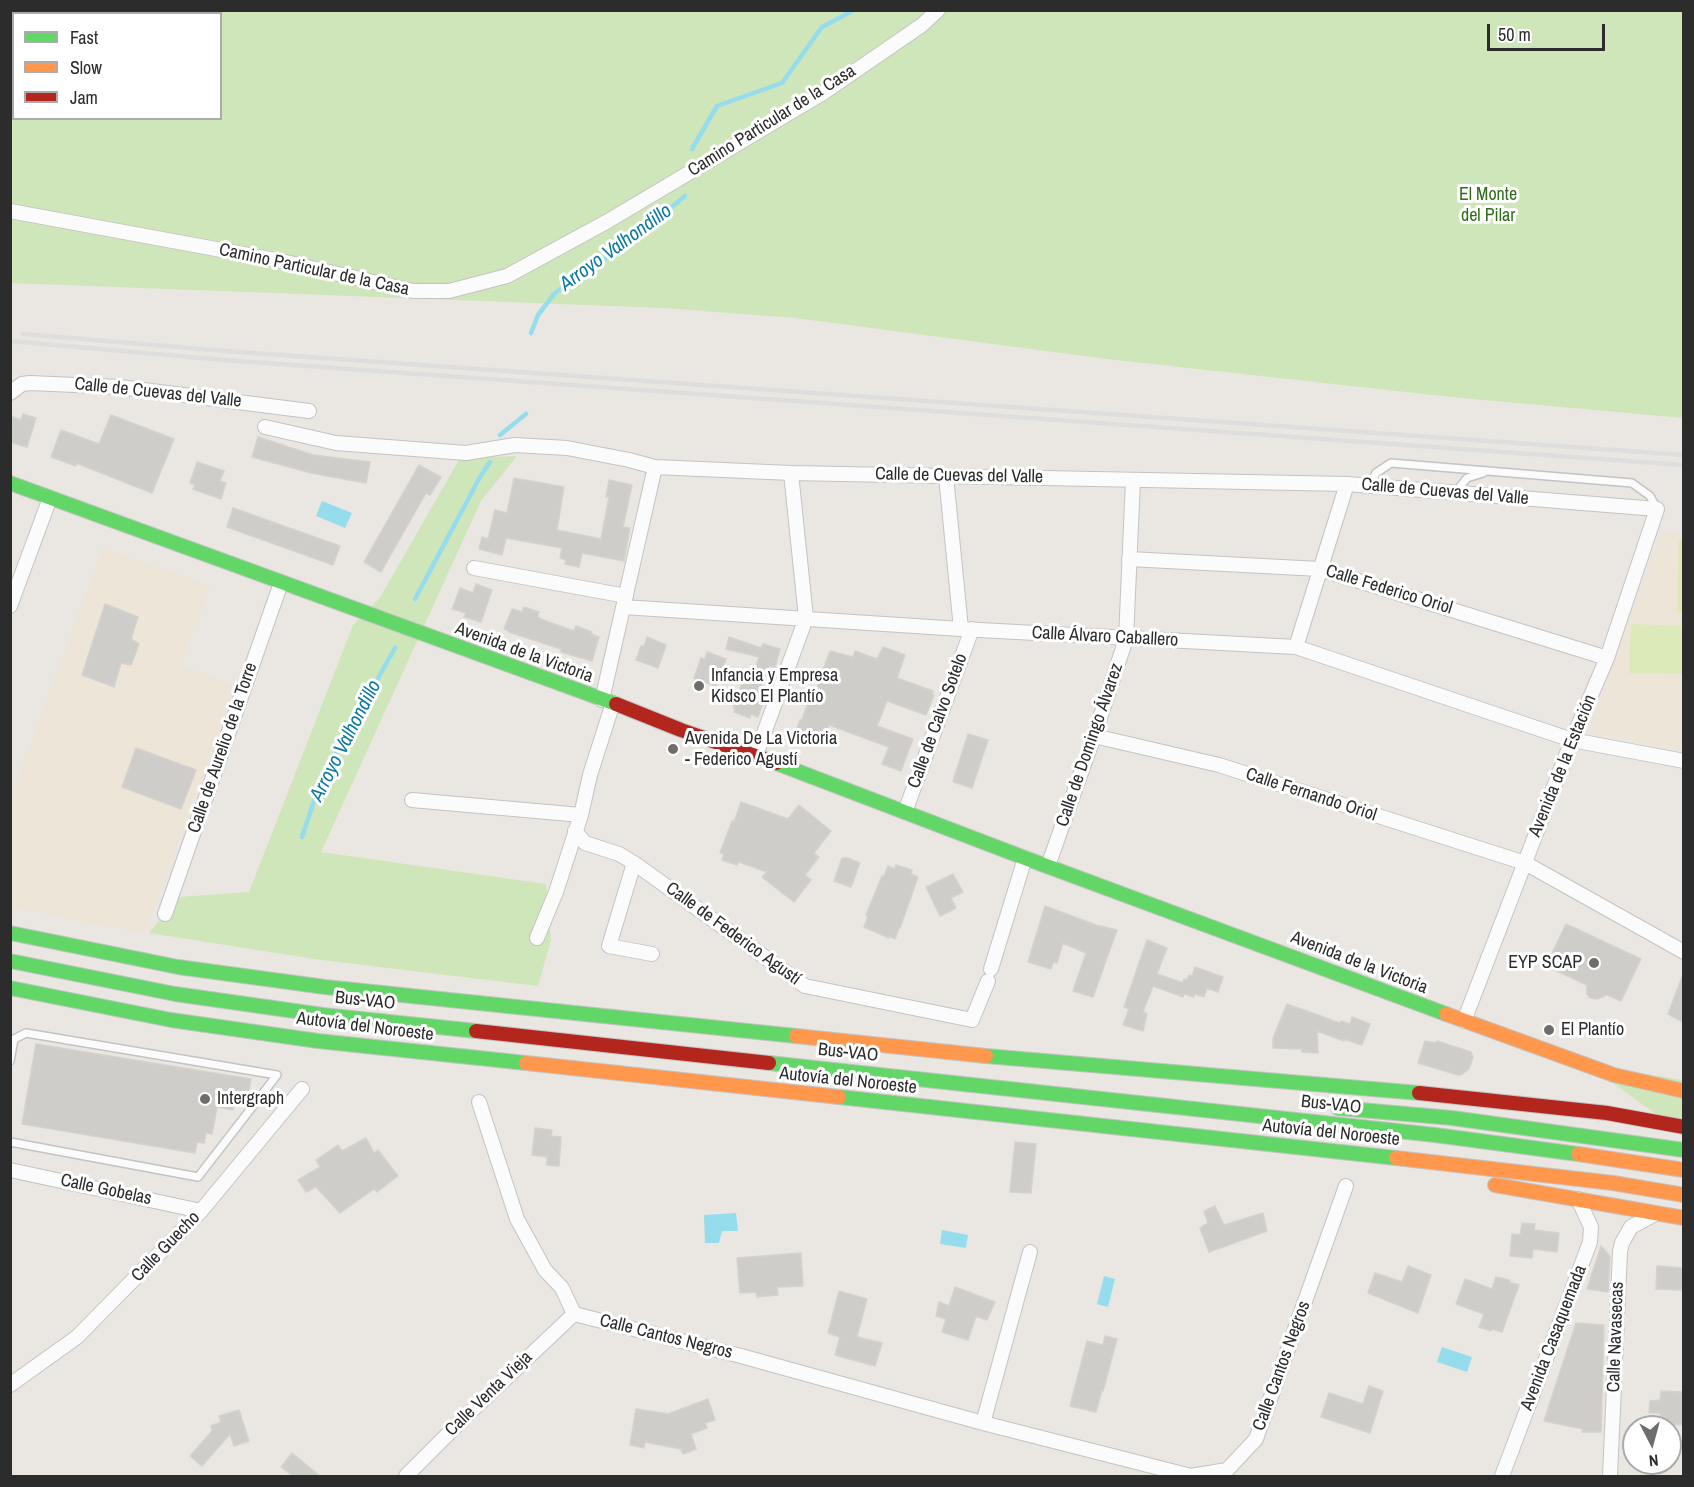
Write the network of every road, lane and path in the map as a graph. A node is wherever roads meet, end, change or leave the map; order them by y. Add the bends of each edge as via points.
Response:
1 (938, 10) edge
2 (10, 212) edge
3 (10, 393) edge
4 (309, 411) dead end
5 (265, 427) dead end
6 (655, 467) junction
7 (1488, 471) junction
8 (791, 473) junction
9 (946, 476) junction
10 (1133, 480) junction
11 (10, 483) edge
12 (1347, 484) junction
13 (1369, 486) junction
14 (1455, 493) junction
15 (50, 498) junction
16 (1658, 509) junction
17 (1129, 559) junction
18 (474, 568) dead end
19 (1320, 568) junction
20 (281, 582) junction
21 (624, 602) junction
22 (10, 606) edge
23 (806, 618) junction
24 (966, 629) junction
25 (1126, 639) junction
26 (1296, 647) junction
27 (1607, 658) junction
28 (607, 702) junction
29 (1095, 736) junction
30 (1572, 740) junction
31 (756, 755) junction
32 (1683, 761) edge
33 (412, 800) dead end
34 (905, 812) junction
35 (581, 815) junction
36 (575, 831) junction
37 (1025, 858) junction
38 (633, 863) junction
39 (1526, 863) junction
40 (1048, 866) junction
41 (165, 914) dead end
42 (10, 933) edge
43 (537, 938) dead end
44 (1683, 952) edge
45 (652, 954) dead end
46 (10, 961) edge
47 (10, 988) edge
48 (1464, 1021) junction
49 (10, 1061) edge
50 (962, 1083) junction
51 (302, 1089) dead end
52 (1683, 1091) edge
53 (1169, 1093) dead end
54 (479, 1102) dead end
55 (1323, 1107) dead end
56 (1683, 1127) edge
57 (10, 1142) edge
58 (1683, 1150) edge
59 (1383, 1156) junction
60 (10, 1170) edge
61 (1683, 1170) edge
62 (1451, 1178) dead end
63 (1486, 1184) dead end
64 (1346, 1186) dead end
65 (1683, 1195) edge
66 (1578, 1199) junction
67 (201, 1211) junction
68 (1655, 1213) junction
69 (1683, 1218) edge
70 (1030, 1252) dead end
71 (574, 1314) junction
72 (10, 1385) edge
73 (983, 1424) junction
74 (406, 1476) edge
75 (1502, 1476) edge
76 (1610, 1476) edge

1 - 2 street, Camino Particular de la Casa via 823,93 608,220 507,276 449,291 413,291 281,261
3 - 4 street, Calle de Cuevas del Valle via 30,382 120,387
5 - 6 street, Calle de Cuevas del Valle via 336,442 466,453 515,445 567,448
6 - 8 street, Calle de Cuevas del Valle
6 - 21 street
7 - 13 lane via 1391,463 1376,473
7 - 14 lane via 1467,478
7 - 16 lane via 1632,483 1650,496
8 - 9 street, Calle de Cuevas del Valle
8 - 23 street
9 - 10 street, Calle de Cuevas del Valle
9 - 24 street, Calle de Calvo Sotelo
10 - 12 street, Calle de Cuevas del Valle
10 - 17 street, Calle de Domingo Álvarez
11 - 15 main road, Avenida de la Victoria
12 - 13 street, Calle de Cuevas del Valle
12 - 19 street
13 - 14 street, Calle de Cuevas del Valle
14 - 16 street, Calle de Cuevas del Valle
15 - 20 main road, Avenida de la Victoria
15 - 22 street
16 - 27 street, Avenida de la Estación
17 - 19 street, Calle Federico Oriol
17 - 25 street, Calle de Domingo Álvarez
18 - 21 street, Calle Álvaro Caballero
19 - 26 street
19 - 27 street, Calle Federico Oriol
20 - 28 main road, Avenida de la Victoria
20 - 41 street, Calle de Aurelio de la Torre
21 - 23 street, Calle Álvaro Caballero
21 - 28 street
23 - 24 street, Calle Álvaro Caballero
23 - 31 street
24 - 25 street, Calle Álvaro Caballero
24 - 34 street, Calle de Calvo Sotelo
25 - 26 street, Calle Álvaro Caballero
25 - 29 street, Calle de Domingo Álvarez
26 - 30 street, Calle Álvaro Caballero
27 - 30 street, Avenida de la Estación
28 - 31 main road, Avenida de la Victoria
28 - 35 street
29 - 39 street, Calle Fernando Oriol via 1219,765
29 - 40 street, Calle de Domingo Álvarez
30 - 32 street, Calle Álvaro Caballero
30 - 39 street, Avenida de la Estación
31 - 34 main road, Avenida de la Victoria
33 - 35 street
34 - 37 main road, Avenida de la Victoria
35 - 36 street
36 - 38 street, Calle de Federico Agustí via 585,843
36 - 43 street
37 - 38 street, Calle de Federico Agustí via 972,1020 805,986
37 - 40 main road, Avenida de la Victoria
38 - 45 street via 609,946
39 - 44 street, Calle Fernando Oriol
39 - 48 street, Avenida de la Estación
40 - 48 main road, Avenida de la Victoria
42 - 56 main road, Autovía del Noroeste via 178,967 325,987 964,1054 1449,1096 1607,1113
46 - 50 main road, Bus-VAO via 175,994 323,1015
47 - 59 main road, Autovía del Noroeste via 171,1020 318,1041
48 - 52 main road, Avenida de la Victoria via 1614,1075
49 - 57 lane via 14,1039 26,1033 277,1075 198,1177
50 - 53 main road
50 - 61 main road, Bus-VAO via 1435,1135
51 - 67 street, Calle Guecho
54 - 71 street via 517,1218
55 - 58 main road via 1452,1118
59 - 62 main road via 1394,1169
59 - 65 main road, Autovía del Noroeste
60 - 67 street, Calle Gobelas
63 - 66 main road
64 - 73 street, Calle Cantos Negros via 1256,1439 1227,1470 1191,1476
66 - 68 main road
66 - 75 street, Avenida Casaquemada via 1591,1227 1590,1242
67 - 72 street, Calle Guecho via 77,1337
68 - 69 main road
68 - 76 street, Calle Navasecas via 1631,1227 1620,1251
70 - 73 street
71 - 73 street, Calle Cantos Negros
71 - 74 street, Calle Venta Vieja

